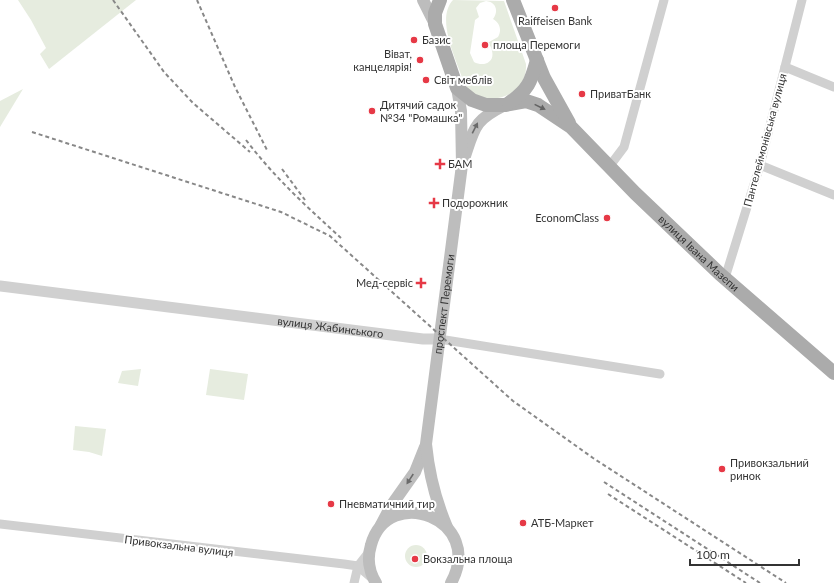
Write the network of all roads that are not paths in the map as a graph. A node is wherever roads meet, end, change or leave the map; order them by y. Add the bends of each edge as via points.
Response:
1 (423, 0) edge
2 (440, 0) edge
3 (513, 0) edge
4 (664, 0) edge
5 (802, 0) edge
6 (435, 24) junction
7 (537, 60) junction
8 (785, 67) junction
9 (834, 87) edge
10 (457, 88) junction
11 (505, 105) junction
12 (571, 127) junction
13 (462, 165) junction
14 (760, 165) junction
15 (609, 167) junction
16 (834, 195) edge
17 (725, 278) junction
18 (0, 286) edge
19 (439, 339) junction
20 (834, 373) edge
21 (660, 374) dead end
22 (426, 444) junction
23 (0, 524) edge
24 (447, 527) junction
25 (380, 528) junction
26 (369, 552) junction
27 (358, 566) junction
28 (375, 581) edge
29 (354, 583) edge
30 (451, 583) edge

1 - 6 main road
2 - 6 main road via 435,13
3 - 7 main road
4 - 15 street via 624,147
5 - 8 street, Пантелеймонівська вулиця
6 - 10 main road
7 - 11 main road via 528,86 522,94
7 - 12 main road, вулиця Івана Мазепи
8 - 9 street
8 - 14 street, Пантелеймонівська вулиця
10 - 11 main road via 478,103
10 - 13 main road, проспект Перемоги via 461,111
11 -> 12 main road, вулиця Івана Мазепи via 526,101 538,104
13 -> 11 main road, проспект Перемоги via 474,129 480,120
12 - 15 main road, вулиця Івана Мазепи
13 - 19 main road, проспект Перемоги
14 - 16 street
14 - 17 street, Пантелеймонівська вулиця
15 - 17 main road, вулиця Івана Мазепи
17 - 20 main road, вулиця Івана Мазепи
18 - 19 street, вулиця Жабинського
19 - 21 street, вулиця Жабинського
19 - 22 main road, проспект Перемоги
22 - 24 main road, проспект Перемоги via 436,502
22 -> 25 main road, проспект Перемоги via 415,472 391,506
23 - 27 street, Привокзальна вулиця
24 - 25 main road via 431,516 413,512 400,514
24 - 30 main road via 457,545 459,558 457,571
25 - 26 main road via 372,540
26 - 27 street
26 - 28 main road via 369,566
27 - 28 street
27 - 29 street

